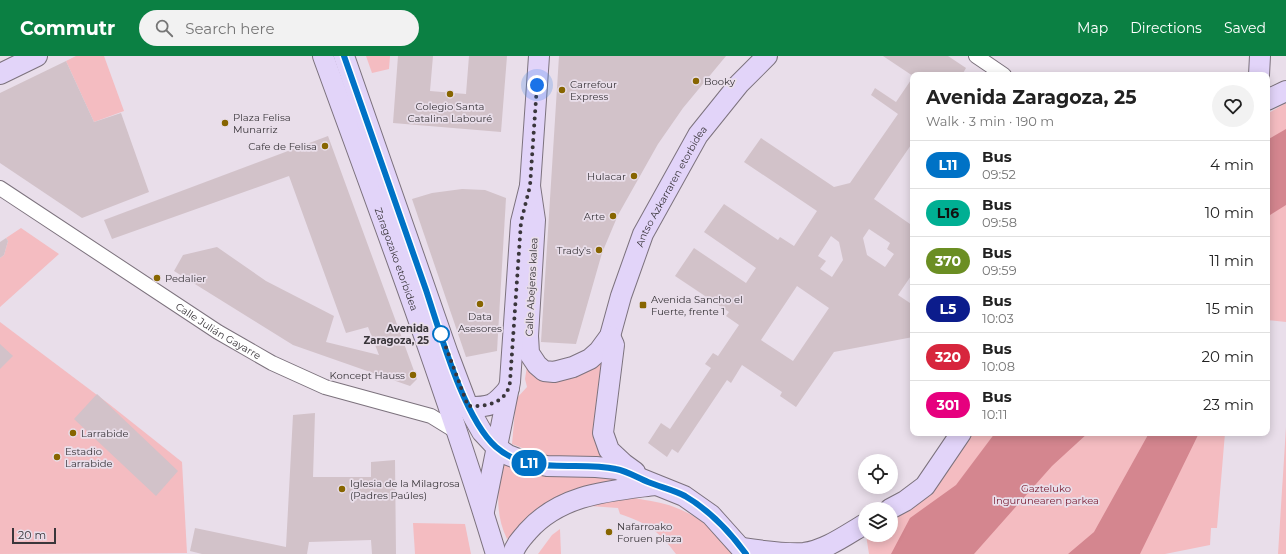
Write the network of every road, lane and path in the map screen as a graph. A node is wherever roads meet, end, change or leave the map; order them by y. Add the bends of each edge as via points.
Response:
1 (37, 56) edge
2 (323, 56) edge
3 (344, 56) edge
4 (539, 56) edge
5 (766, 56) edge
6 (976, 56) edge
7 (1260, 56) edge
8 (1000, 72) edge
9 (1259, 72) edge
10 (0, 74) edge
11 (1286, 91) edge
12 (1270, 99) edge
13 (530, 186) junction
14 (0, 188) edge
15 (610, 336) junction
16 (554, 372) joint
17 (509, 388) junction
18 (468, 406) junction
19 (457, 432) junction
20 (959, 436) edge
21 (496, 448) junction
22 (655, 485) junction
23 (898, 505) edge
24 (484, 512) junction
25 (858, 528) edge
26 (744, 551) edge
27 (496, 554) edge
28 (513, 554) edge

1 - 10 street
2 - 19 street, Zaragozako etorbidea
3 - 18 street, Zaragozako etorbidea
4 - 13 street, Calle Abejeras kalea
5 - 15 street, Antso Azkarraren etorbidea via 739,84 698,135 657,208 643,234 620,296
6 - 8 street
7 - 9 street
11 - 12 street
13 - 16 street, Calle Abejeras kalea via 535,220 529,353 544,371
13 - 17 street, Calle Abejeras kalea via 521,222
14 - 19 street, Calle Julián Gayarre via 218,332 272,363 325,387 431,416
15 - 16 street, Antso Azkarraren etorbidea via 590,359
15 - 22 street, Antso Azkarraren etorbidea via 614,345 603,433 609,450 624,464
17 - 18 street via 497,402 483,407
17 - 21 street, Calle Abejeras kalea
18 - 21 street, Zaragozako etorbidea via 482,432
19 - 24 street, Zaragozako etorbidea
20 - 23 street via 925,486
21 - 22 street, Zaragozako etorbidea via 526,462 547,466 596,466 617,469
21 - 24 street, Calle Abejeras kalea
22 - 26 street via 684,496 711,515
22 - 28 street via 580,497 558,507 532,526
24 - 27 street, Zaragozako etorbidea
25 - 26 street via 818,549 804,553

